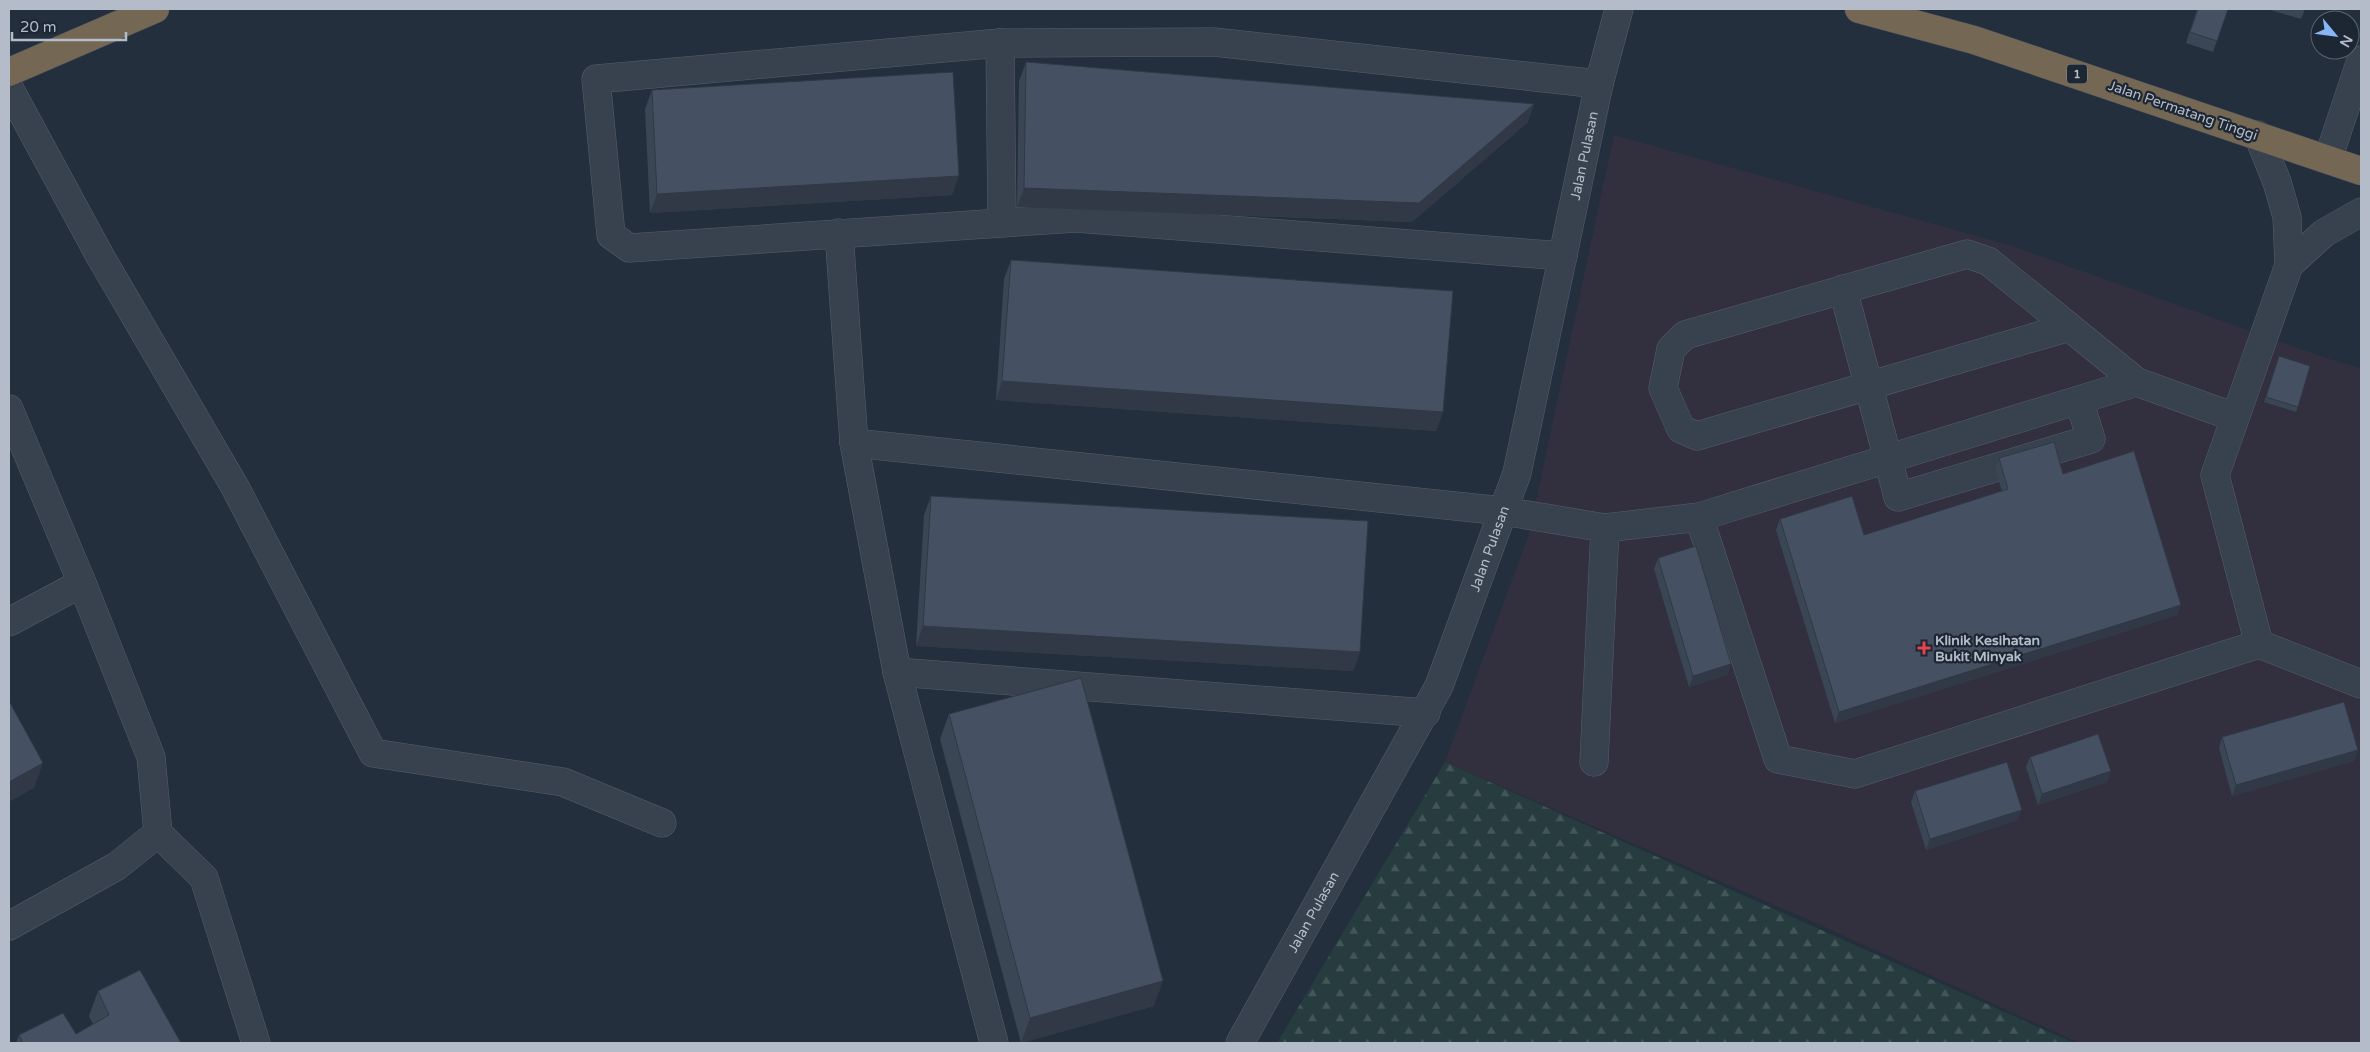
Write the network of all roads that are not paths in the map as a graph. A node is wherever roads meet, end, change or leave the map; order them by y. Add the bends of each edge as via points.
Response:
1 (155, 9) edge
2 (1620, 9) edge
3 (1859, 9) edge
4 (1000, 43) junction
5 (2361, 60) edge
6 (9, 72) edge
7 (1599, 84) junction
8 (9, 88) edge
9 (2258, 135) junction
10 (2328, 159) junction
11 (2361, 171) edge
12 (2361, 212) edge
13 (1002, 222) junction
14 (838, 233) junction
15 (1563, 256) junction
16 (2289, 265) junction
17 (1843, 289) junction
18 (2069, 327) junction
19 (2137, 382) junction
20 (1869, 386) junction
21 (2079, 400) junction
22 (9, 409) edge
23 (2234, 417) junction
24 (854, 443) junction
25 (1889, 458) junction
26 (1503, 511) junction
27 (1699, 517) junction
28 (1605, 528) junction
29 (82, 583) junction
30 (9, 622) edge
31 (2259, 644) junction
32 (897, 672) junction
33 (2361, 684) edge
34 (1426, 713) junction
35 (1594, 762) dead end
36 (662, 823) dead end
37 (158, 833) junction
38 (9, 926) edge
39 (256, 1043) edge
40 (994, 1043) edge
41 (1240, 1043) edge

1 - 6 highway
2 - 7 street, Jalan Pulasan
3 - 9 highway, Jalan Permatang Tinggi / 1 via 1974,40
4 - 7 street via 1214,42
4 - 13 street
4 - 14 street via 596,79 611,235 629,248
5 - 10 street
7 - 15 street, Jalan Pulasan
8 - 36 street via 100,256 235,487 373,753 563,782
9 - 10 highway, Jalan Permatang Tinggi / 1
9 - 16 street via 2287,217
10 - 11 highway, Jalan Permatang Tinggi / 1
12 - 16 street via 2324,233
13 - 14 street
13 - 15 street via 1076,218
14 - 24 street
15 - 26 street, Jalan Pulasan via 1517,472
16 - 23 street
17 - 18 street via 1968,254 1988,261
17 - 20 street
17 - 20 street via 1685,334 1671,349 1663,388 1681,430 1697,436
18 - 19 street
18 - 20 street
19 - 21 street
19 - 23 street
20 - 25 street
21 - 25 street
21 - 25 street via 2091,440 1898,497
22 - 29 street
23 - 31 street via 2215,475
24 - 26 street
24 - 32 street
25 - 27 street
26 - 28 street
26 - 34 street, Jalan Pulasan via 1440,686
27 - 28 street
27 - 31 street via 1778,759 1855,774
28 - 35 street
29 - 30 street
29 - 37 street via 151,757
31 - 33 street
32 - 34 street
32 - 40 street
34 - 41 street, Jalan Pulasan
37 - 38 street via 116,866
37 - 39 street via 204,878

